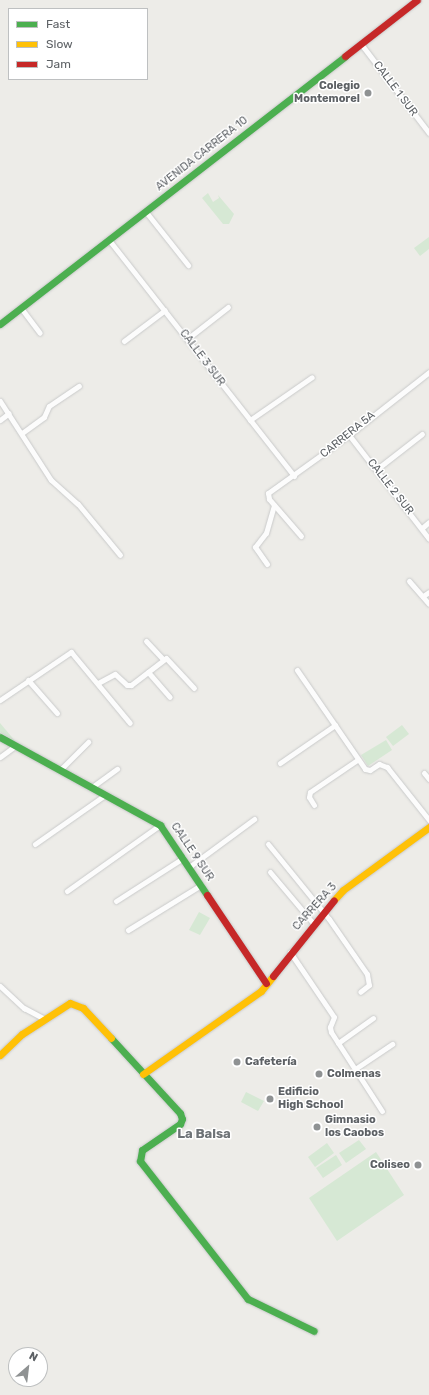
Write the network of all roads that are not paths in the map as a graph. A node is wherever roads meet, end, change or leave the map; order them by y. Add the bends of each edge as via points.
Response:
1 (417, 0) edge
2 (361, 44) junction
3 (428, 130) edge
4 (146, 212) junction
5 (109, 240) junction
6 (188, 266) dead end
7 (21, 308) junction
8 (228, 308) dead end
9 (165, 310) junction
10 (0, 324) edge
11 (40, 332) dead end
12 (187, 339) junction
13 (124, 341) dead end
14 (429, 372) edge
15 (312, 377) dead end
16 (79, 386) dead end
17 (0, 401) edge
18 (9, 413) junction
19 (0, 420) edge
20 (250, 420) junction
21 (22, 433) junction
22 (422, 434) dead end
23 (349, 435) junction
24 (376, 469) junction
25 (294, 476) junction
26 (274, 506) junction
27 (429, 522) edge
28 (422, 528) junction
29 (302, 536) dead end
30 (429, 539) edge
31 (120, 555) dead end
32 (267, 564) dead end
33 (410, 581) dead end
34 (429, 592) edge
35 (423, 596) junction
36 (429, 604) edge
37 (146, 641) dead end
38 (163, 659) junction
39 (297, 670) dead end
40 (148, 672) junction
41 (28, 680) junction
42 (98, 683) junction
43 (194, 688) dead end
44 (170, 697) dead end
45 (0, 700) edge
46 (57, 713) dead end
47 (130, 723) dead end
48 (335, 725) junction
49 (0, 737) edge
50 (88, 742) dead end
51 (15, 746) junction
52 (0, 757) edge
53 (358, 760) junction
54 (280, 762) dead end
55 (117, 769) dead end
56 (60, 770) junction
57 (424, 773) dead end
58 (429, 779) edge
59 (92, 787) junction
60 (105, 794) junction
61 (314, 805) dead end
62 (254, 819) dead end
63 (429, 820) edge
64 (160, 825) junction
65 (429, 827) edge
66 (34, 844) dead end
67 (268, 844) dead end
68 (183, 858) junction
69 (189, 867) junction
70 (270, 872) dead end
71 (201, 885) junction
72 (67, 891) dead end
73 (116, 901) dead end
74 (323, 912) junction
75 (313, 923) junction
76 (128, 930) dead end
77 (290, 952) junction
78 (266, 983) junction
79 (0, 986) edge
80 (360, 992) dead end
81 (374, 1018) dead end
82 (45, 1019) junction
83 (338, 1043) junction
84 (392, 1044) dead end
85 (0, 1055) edge
86 (355, 1069) junction
87 (143, 1074) junction
88 (382, 1111) dead end
89 (314, 1330) dead end

1 - 2 street, AVENIDA CARRERA 10
2 - 3 street, CALLE 1 SUR
2 - 4 street, AVENIDA CARRERA 10
4 - 5 street, AVENIDA CARRERA 10
4 - 6 street
5 - 7 street, AVENIDA CARRERA 10
5 - 9 street, CALLE 3 SUR
7 - 10 street, AVENIDA CARRERA 10
7 - 11 street
8 - 12 street
9 - 12 street, CALLE 3 SUR
9 - 13 street
12 - 20 street, CALLE 3 SUR
14 - 23 street, CARRERA 5A via 420,376
15 - 20 street
16 - 21 street via 49,406 44,417
17 - 18 street
18 - 19 street
18 - 21 street
20 - 25 street, CALLE 3 SUR
21 - 31 street via 50,480 78,504
22 - 24 street
23 - 24 street, CALLE 2 SUR
23 - 25 street, CARRERA 5A
24 - 28 street, CALLE 2 SUR
25 - 26 street, CARRERA 5A via 268,493
26 - 29 street
26 - 32 street via 266,533 255,547
27 - 28 street
28 - 30 street, CALLE 2 SUR
33 - 35 street
34 - 35 street
35 - 36 street
37 - 38 street
38 - 40 street
38 - 43 street via 171,661
39 - 48 street
40 - 42 street via 129,686 115,674
40 - 44 street
41 - 42 street via 71,652
41 - 45 street
41 - 46 street
42 - 47 street
48 - 53 street
48 - 54 street
49 - 51 street, CALLE 9 SUR
50 - 56 street
51 - 52 street
51 - 56 street, CALLE 9 SUR
53 - 61 street via 310,792 309,796
53 - 63 street via 368,770 379,764 387,767
55 - 59 street
56 - 59 street, CALLE 9 SUR
57 - 58 street
59 - 60 street, CALLE 9 SUR
60 - 64 street, CALLE 9 SUR
60 - 66 street
62 - 69 street
64 - 68 street, CALLE 9 SUR
64 - 72 street
65 - 74 street, CARRERA 3 via 343,890
67 - 74 street
68 - 69 street, CALLE 9 SUR
68 - 73 street
69 - 71 street, CALLE 9 SUR
70 - 75 street
71 - 76 street
71 - 78 street, CALLE 9 SUR
74 - 75 street, CARRERA 3
74 - 80 street via 369,977 369,985
75 - 77 street, CARRERA 3
77 - 78 street, CARRERA 3
77 - 83 street via 334,1017 330,1030
78 - 87 street, CARRERA 3 via 261,992 241,1008
79 - 82 street via 24,1008
81 - 83 street
82 - 85 street via 22,1034
82 - 87 street via 64,1005 76,1004
83 - 86 street
84 - 86 street
86 - 88 street
87 - 89 street via 182,1119 180,1124 142,1150 140,1161 248,1299

